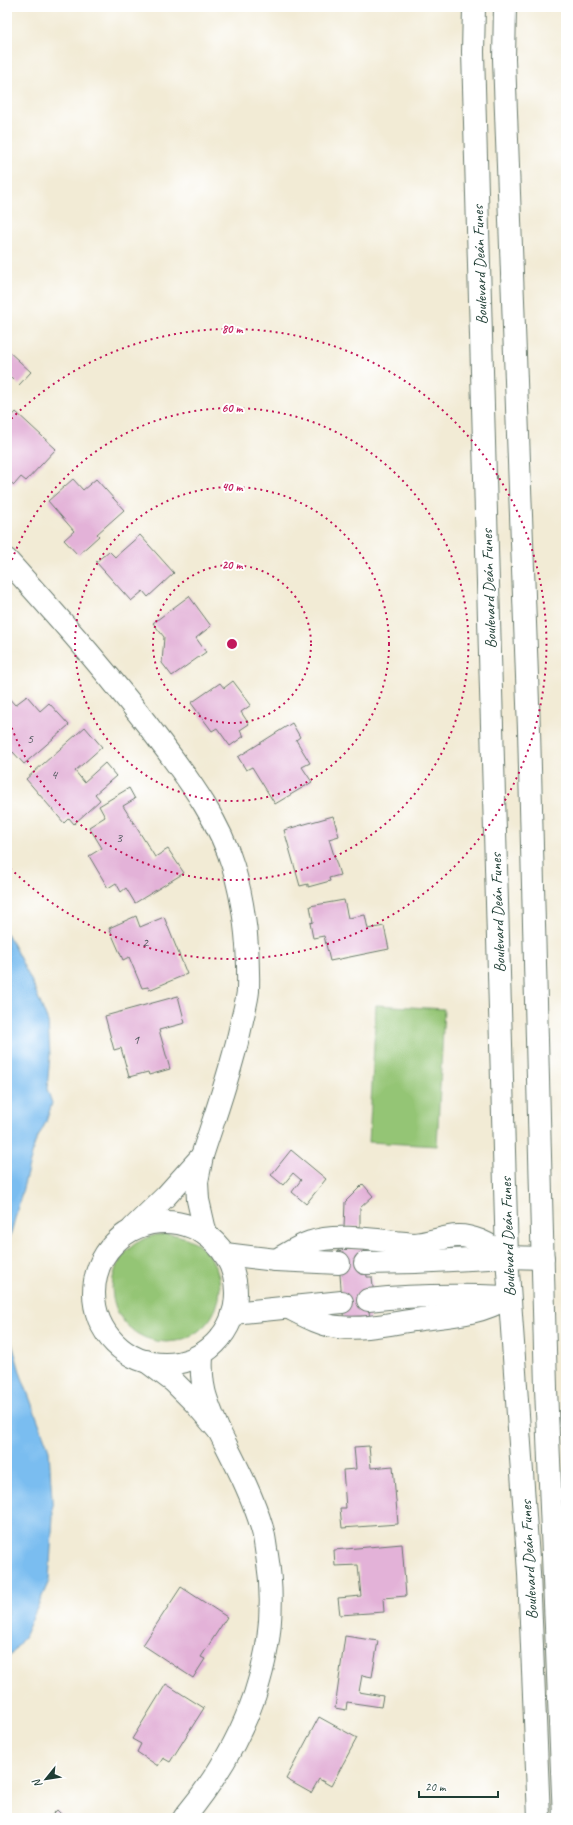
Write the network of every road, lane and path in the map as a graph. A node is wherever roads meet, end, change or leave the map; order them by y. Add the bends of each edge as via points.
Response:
1 (474, 7) edge
2 (505, 7) edge
3 (7, 560) edge
4 (202, 1156) junction
5 (130, 1231) junction
6 (206, 1235) junction
7 (415, 1253) junction
8 (225, 1254) junction
9 (507, 1257) junction
10 (543, 1258) junction
11 (276, 1260) junction
12 (339, 1263) dead end
13 (365, 1263) dead end
14 (416, 1295) junction
15 (509, 1297) junction
16 (544, 1298) junction
17 (368, 1300) dead end
18 (342, 1302) dead end
19 (287, 1307) junction
20 (233, 1313) junction
21 (417, 1320) junction
22 (202, 1354) junction
23 (146, 1362) junction
24 (219, 1431) junction
25 (184, 1818) edge
26 (539, 1818) edge
27 (564, 1818) edge

1 - 9 main road, Boulevard Deán Funes
2 - 10 main road, Boulevard Deán Funes via 504,59 529,730
3 - 4 main road via 88,651 147,724 212,819 233,865 247,939 248,993 236,1050
4 - 5 main road
4 - 6 main road via 197,1182 198,1200
5 - 6 main road via 148,1224 168,1222 188,1226
5 - 23 main road via 112,1246 99,1266 94,1290 97,1313 108,1335 125,1351
6 - 8 main road
7 - 9 main road
7 - 11 main road via 350,1238 327,1238 312,1242
7 - 13 main road
7 - 14 main road
8 - 11 main road
8 - 20 main road via 233,1273 236,1293
9 - 10 main road
9 - 15 main road, Boulevard Deán Funes
10 - 16 main road, Boulevard Deán Funes
11 - 12 main road
14 - 15 main road
14 - 17 main road
14 - 21 main road
15 - 16 main road
15 - 21 main road via 470,1313
15 - 26 main road, Boulevard Deán Funes via 530,1573
16 - 27 main road, Boulevard Deán Funes
18 - 19 main road
19 - 20 main road
19 - 21 main road via 321,1324 338,1327 364,1328
20 - 22 main road via 216,1343
22 - 23 main road via 184,1362
22 - 24 main road via 204,1398
23 - 24 main road via 174,1382
24 - 25 main road via 245,1482 262,1529 271,1581 269,1627 263,1671 249,1715 223,1763

